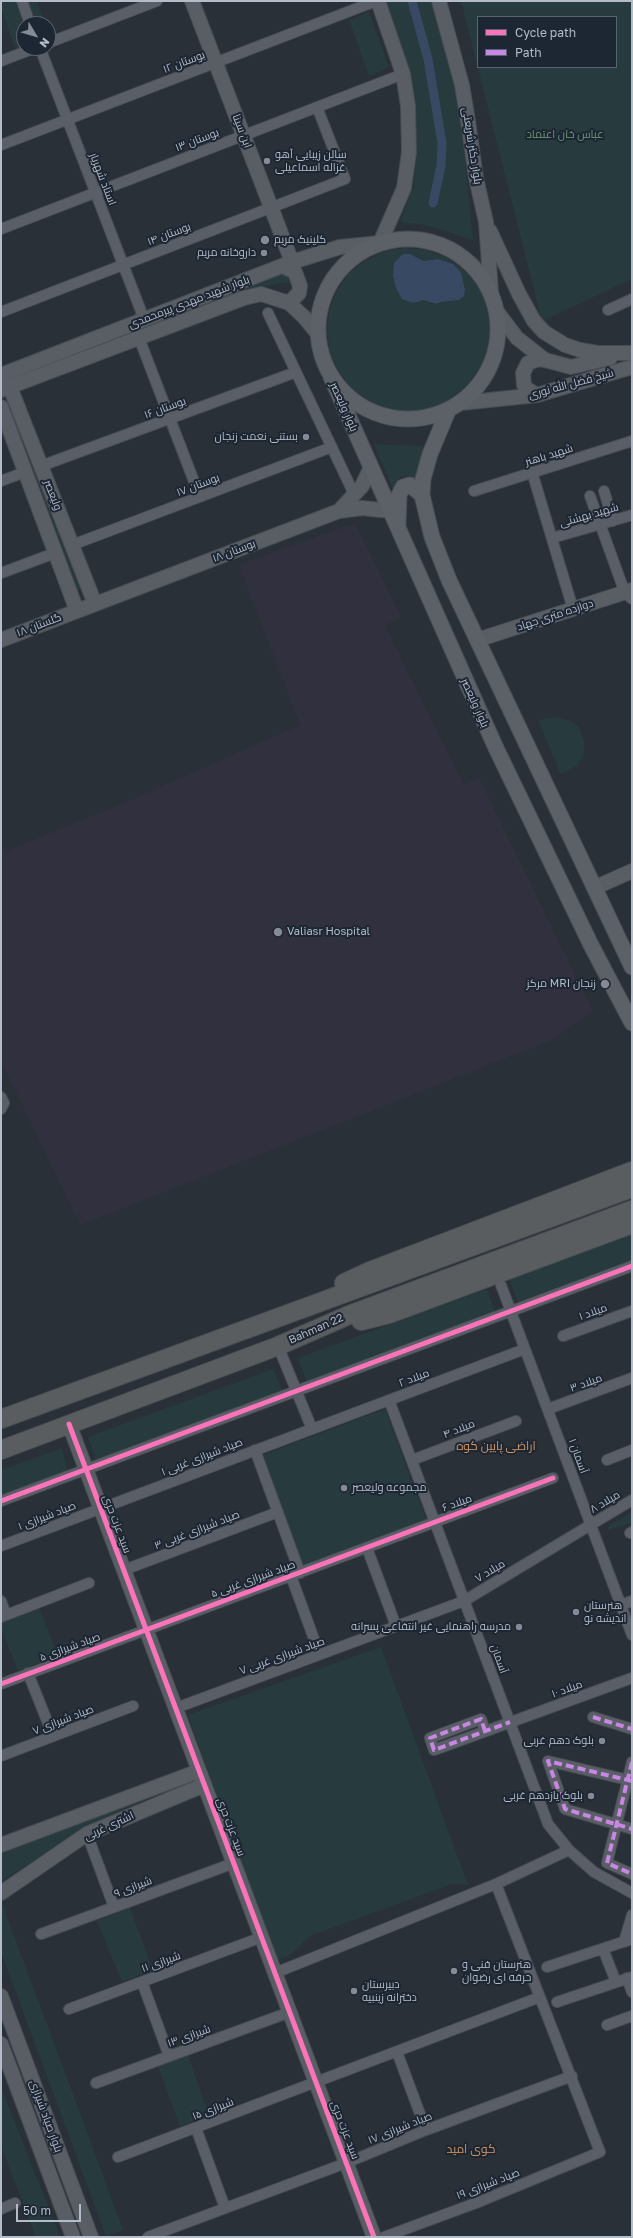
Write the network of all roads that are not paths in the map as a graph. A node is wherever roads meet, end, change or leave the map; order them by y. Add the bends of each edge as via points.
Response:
1 (22, 1) edge
2 (157, 1) edge
3 (192, 1) edge
4 (377, 1) edge
5 (439, 1) edge
6 (27, 16) edge
7 (56, 40) edge
8 (16, 55) edge
9 (43, 56) edge
10 (1, 61) edge
11 (216, 62) junction
12 (403, 74) junction
13 (318, 107) junction
14 (67, 120) junction
15 (244, 135) junction
16 (1, 146) edge
17 (95, 192) junction
18 (271, 208) junction
19 (486, 222) junction
20 (1, 229) edge
21 (380, 243) junction
22 (287, 264) junction
23 (123, 265) junction
24 (491, 292) junction
25 (632, 299) edge
26 (289, 303) junction
27 (608, 310) dead end
28 (1, 312) edge
29 (268, 313) dead end
30 (498, 313) junction
31 (144, 319) junction
32 (318, 334) junction
33 (139, 338) junction
34 (632, 353) edge
35 (545, 360) junction
36 (632, 367) edge
37 (296, 372) junction
38 (1, 375) edge
39 (331, 377) junction
40 (4, 386) edge
41 (537, 395) junction
42 (461, 403) junction
43 (1, 407) edge
44 (448, 411) junction
45 (170, 419) junction
46 (632, 441) edge
47 (332, 447) junction
48 (41, 466) junction
49 (371, 468) junction
50 (25, 472) junction
51 (532, 472) junction
52 (1, 481) edge
53 (474, 491) dead end
54 (604, 491) dead end
55 (354, 494) junction
56 (422, 495) junction
57 (590, 496) dead end
58 (200, 497) junction
59 (390, 511) junction
60 (339, 512) junction
61 (632, 515) edge
62 (613, 521) junction
63 (600, 525) junction
64 (398, 530) junction
65 (552, 538) junction
66 (72, 546) junction
67 (56, 553) junction
68 (1, 573) edge
69 (630, 594) edge
70 (95, 604) junction
71 (573, 609) junction
72 (77, 611) junction
73 (1, 640) edge
74 (477, 640) junction
75 (632, 871) edge
76 (594, 888) junction
77 (615, 934) junction
78 (591, 945) junction
79 (632, 967) edge
80 (632, 1023) edge
81 (1, 1097) edge
82 (1, 1109) edge
83 (630, 1178) edge
84 (632, 1210) edge
85 (632, 1224) edge
86 (632, 1266) edge
87 (501, 1285) dead end
88 (511, 1311) junction
89 (631, 1313) edge
90 (259, 1323) junction
91 (300, 1336) junction
92 (563, 1336) dead end
93 (278, 1346) junction
94 (525, 1349) junction
95 (632, 1378) edge
96 (297, 1392) junction
97 (389, 1400) junction
98 (548, 1409) junction
99 (1, 1419) edge
100 (516, 1421) dead end
101 (69, 1424) junction
102 (312, 1429) junction
103 (1, 1450) edge
104 (255, 1450) junction
105 (632, 1450) edge
106 (412, 1460) junction
107 (607, 1460) dead end
108 (86, 1470) junction
109 (553, 1478) dead end
110 (632, 1500) edge
111 (1, 1501) edge
112 (101, 1508) junction
113 (278, 1512) junction
114 (435, 1522) junction
115 (591, 1525) junction
116 (1, 1546) edge
117 (367, 1548) junction
118 (124, 1570) junction
119 (295, 1575) junction
120 (89, 1583) dead end
121 (464, 1600) junction
122 (1, 1601) edge
123 (632, 1601) edge
124 (621, 1605) junction
125 (4, 1616) edge
126 (396, 1626) junction
127 (147, 1630) junction
128 (632, 1635) edge
129 (314, 1639) dead end
130 (28, 1674) junction
131 (632, 1678) edge
132 (1, 1684) edge
133 (133, 1706) dead end
134 (176, 1708) junction
135 (593, 1716) dead end
136 (510, 1722) junction
137 (632, 1729) edge
138 (485, 1731) junction
139 (53, 1736) junction
140 (1, 1756) edge
141 (632, 1762) edge
142 (199, 1771) junction
143 (182, 1778) junction
144 (630, 1780) edge
145 (204, 1784) junction
146 (186, 1792) junction
147 (617, 1824) junction
148 (632, 1829) edge
149 (87, 1834) junction
150 (1, 1845) edge
151 (569, 1850) junction
152 (234, 1863) junction
153 (632, 1874) edge
154 (496, 1884) junction
155 (1, 1893) edge
156 (632, 1893) edge
157 (114, 1907) junction
158 (632, 1915) edge
159 (41, 1934) dead end
160 (262, 1937) junction
161 (628, 1941) edge
162 (604, 1949) junction
163 (547, 1967) dead end
164 (275, 1973) junction
165 (630, 1977) edge
166 (142, 1982) junction
167 (616, 1982) junction
168 (632, 1992) edge
169 (1, 1996) edge
170 (540, 1996) junction
171 (557, 2002) dead end
172 (69, 2009) dead end
173 (290, 2012) junction
174 (632, 2016) edge
175 (607, 2025) dead end
176 (2, 2052) edge
177 (397, 2052) junction
178 (169, 2056) junction
179 (572, 2076) junction
180 (96, 2083) dead end
181 (316, 2083) junction
182 (196, 2128) junction
183 (426, 2130) junction
184 (118, 2157) dead end
185 (346, 2163) junction
186 (15, 2203) dead end
187 (225, 2208) junction
188 (1, 2209) edge
189 (73, 2237) edge
190 (91, 2237) edge
191 (148, 2237) edge
192 (374, 2237) edge
193 (384, 2237) edge

1 - 6 street
2 - 7 street
3 - 11 street, ابن سینا
4 - 11 street, بوستان ۱۲
4 - 12 street
5 - 19 street, بلوار دکتر شریعتی via 462,85 476,178
8 - 10 street
9 - 14 street, استاد شهریار
11 - 14 street, بوستان ۱۲
11 - 15 street, ابن سینا
12 - 13 street, بوستان ۱۳
12 - 21 street via 408,106 407,170 399,202
13 - 15 street, بوستان ۱۳
13 - 18 street, بوستان ۱۴ via 345,179
14 - 16 street, بوستان ۱۲
14 - 17 street, استاد شهریار
15 - 17 street, بوستان ۱۳
15 - 18 street, ابن سینا
17 - 20 street, بوستان ۱۳
17 - 23 street, استاد شهریار
18 - 22 street, ابن سینا
18 - 23 street, بوستان ۱۴
19 - 24 street, بلوار دکتر شریعتی
19 - 34 street via 519,294 534,321 544,332 565,345 580,350
21 - 22 street, بلوار شهید مهدی پیرمحمدی via 340,246
21 - 24 main road via 409,239 430,241 449,248 467,260 481,274
21 - 32 main road, بلوار ولیعصر via 341,269 328,288 320,311
22 - 26 street via 295,272 300,286 295,299
22 - 31 street, بلوار شهید مهدی پیرمحمدی
23 - 28 street, بوستان ۱۴
23 - 31 street, استاد شهریار
24 - 30 main road
25 - 27 street
26 - 32 street via 304,316
26 - 33 street, بلوار شهید مهدی پیرمحمدی via 261,294 244,298
29 - 37 street
30 - 35 street, شیخ فضل الله نوری via 517,338
30 - 42 main road via 496,353 477,389
31 - 38 street, بلوار شهید مهدی پیرمحمدی
32 - 39 main road, بلوار ولیعصر via 322,357
33 - 40 street, بلوار شهید مهدی پیرمحمدی
33 - 45 street
34 - 35 street, شیخ فضل الله نوری via 571,366
35 - 41 street via 539,359 528,363 523,373 524,385
36 - 41 street, شیخ فضل الله نوری
37 - 45 street, بوستان ۱۶
37 - 47 street
39 - 44 main road via 351,399 383,417 420,419
39 - 49 main road, بلوار ولیعصر
40 - 48 street, ولیعصر
41 - 42 street, شیخ فضل الله نوری
42 - 44 main road
43 - 50 street, ولیعصر
44 - 56 main road via 425,467
45 - 48 street, بوستان ۱۶
45 - 58 street
46 - 51 street, شهید باهنر
47 - 55 street
47 - 58 street, بوستان ۱۷
48 - 66 street, ولیعصر
49 - 55 street, بوستان ۱۸ via 362,486
49 - 59 main road, بلوار ولیعصر
50 - 52 street
50 - 67 street, ولیعصر
51 - 53 street, شهید باهنر
51 - 65 street
54 - 62 street
55 - 60 street, بوستان ۱۸
56 - 64 main road via 410,485 404,487 399,495
56 - 74 main road via 432,537
57 - 63 street
58 - 66 street, بوستان ۱۷
59 - 60 street via 362,508
59 - 64 main road, بلوار ولیعصر
60 - 70 street, بوستان ۱۸
61 - 62 street, شهید بهشتی
62 - 63 street, شهید بهشتی
63 - 65 street, شهید بهشتی
63 - 69 street
64 - 78 main road, بلوار ولیعصر via 495,746
65 - 71 street
66 - 70 street, ولیعصر
67 - 68 street
67 - 72 street, ولیعصر
69 - 71 street, دوازده متری جهاد
70 - 72 street, بوستان ۱۸
71 - 74 street, دوازده متری جهاد
72 - 73 street, گلستان ۱۸
74 - 76 main road
75 - 76 street
76 - 77 main road
77 - 78 main road
77 - 79 main road
78 - 80 main road, بلوار ولیعصر
81 - 82 street via 4,1103
83 - 90 highway, Bahman 22 via 339,1296
83 - 90 highway via 370,1271
84 - 91 highway, Bahman 22 via 349,1315
85 - 91 highway via 389,1314
86 - 88 street
87 - 88 street, آسمان ۱
88 - 94 street, آسمان ۱
88 - 96 street
89 - 92 street, میلاد ۱
90 - 99 highway, Bahman 22
91 - 93 highway, Bahman 22
93 - 96 street
93 - 101 highway, Bahman 22
94 - 97 street, میلاد ۲
94 - 98 street, آسمان ۱
95 - 98 street, میلاد ۳
96 - 102 street
96 - 108 street
97 - 102 street, میلاد ۲
97 - 106 street, آسمان
98 - 115 street, آسمان ۱
100 - 106 street, میلاد ۴
101 - 103 highway, Bahman 22
101 - 108 street, سید عزت حری
102 - 104 street, صیاد شیرازی غربی ۱
104 - 112 street, صیاد شیرازی غربی ۱
104 - 113 street
105 - 107 street
106 - 114 street, آسمان
108 - 111 street
108 - 112 street, سید عزت حری
109 - 114 street, میلاد ۶
110 - 115 street, میلاد ۸
112 - 116 street, صیاد شیرازی ۱
112 - 118 street, سید عزت حری
113 - 118 street, صیاد شیرازی غربی ۳
113 - 119 street
114 - 117 street, میلاد ۶
114 - 121 street, آسمان
115 - 121 street, میلاد ۷
115 - 124 street, آسمان ۱
117 - 119 street, صیاد شیرازی غربی ۵
117 - 126 street
118 - 127 street, سید عزت حری
119 - 127 street, صیاد شیرازی غربی ۵
119 - 129 street
120 - 125 street
121 - 126 street, میلاد ۷
121 - 136 street, آسمان
122 - 125 street
123 - 124 street
124 - 128 street, آسمان ۱
126 - 134 street, صیاد شیرازی غربی ۷
127 - 130 street, صیاد شیرازی ۵
127 - 134 street, سید عزت حری
130 - 132 street, صیاد شیرازی ۵
130 - 139 street
131 - 136 street, میلاد ۱۰
133 - 139 street, صیاد شیرازی ۷
134 - 142 street, سید عزت حری
135 - 137 street
136 - 138 street, میلاد ۱۰
136 - 151 street, آسمان via 548,1824
138 - 138 street, میلاد ۱۰ via 434,1750 430,1738 481,1720
139 - 140 street, صیاد شیرازی ۷
141 - 144 street
142 - 143 street, اشتری غربی
142 - 145 street, سید عزت حری
143 - 146 street via 188,1784
143 - 150 street, اشتری غربی
144 - 147 street
144 - 147 street via 548,1761 564,1809
145 - 146 street, اشتری غربی
145 - 152 street, سید عزت حری
146 - 149 street, اشتری غربی
147 - 148 street
147 - 153 street via 607,1863
149 - 155 street, اشتری غربی
149 - 157 street
151 - 154 street
151 - 156 street, آسمان via 594,1872
152 - 157 street, شیرازی ۹
152 - 160 street, سید عزت حری
154 - 164 street
154 - 170 street
157 - 159 street, شیرازی ۹
158 - 161 street
160 - 164 street, سید عزت حری
160 - 166 street, شیرازی ۱۱
161 - 162 street
162 - 163 street
162 - 167 street
164 - 173 street, سید عزت حری
165 - 167 street
165 - 168 street
166 - 172 street, شیرازی ۱۱
166 - 178 street
167 - 171 street
169 - 190 street, بلوار صیاد شیرازی
170 - 177 street, شیرازی ۱۵
170 - 179 street
173 - 178 street, شیرازی ۱۳
173 - 181 street, سید عزت حری
174 - 175 street
176 - 189 street, بلوار صیاد شیرازی
177 - 181 street, شیرازی ۱۵
177 - 183 street
178 - 180 street, شیرازی ۱۳
179 - 183 street, صیاد شیرازی ۱۷
179 - 193 street, صیاد شیرازی ۱۹ via 600,2152 481,2201
181 - 182 street, شیرازی ۱۵
181 - 185 street, سید عزت حری
182 - 184 street, شیرازی ۱۵
182 - 187 street
183 - 185 street, صیاد شیرازی ۱۷
185 - 187 street, صیاد شیرازی ۱۷
185 - 192 street, سید عزت حری
186 - 188 street
187 - 191 street, صیاد شیرازی ۱۷

